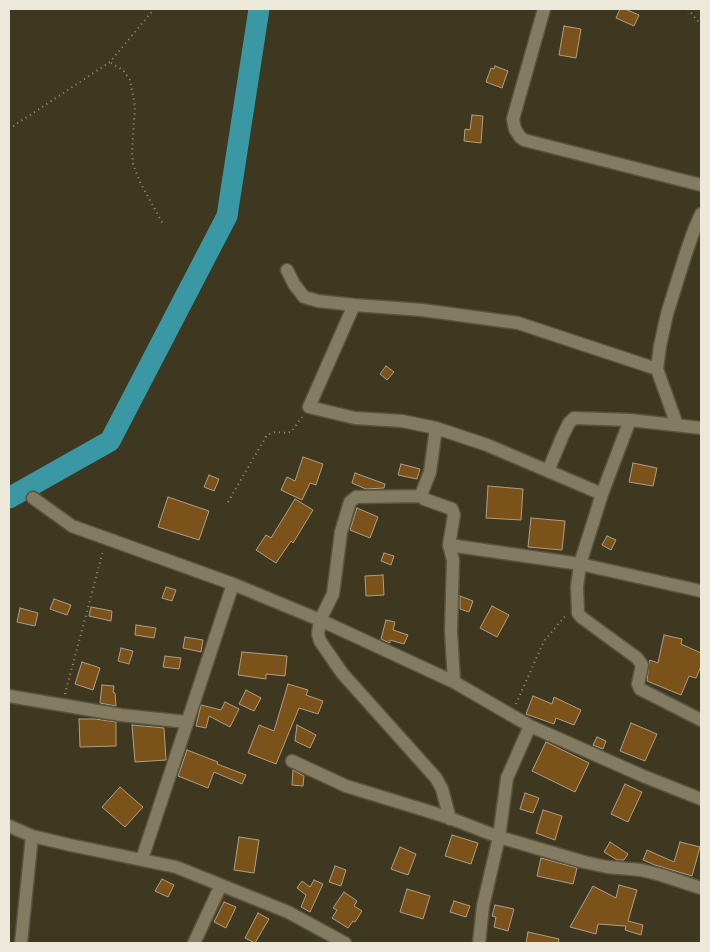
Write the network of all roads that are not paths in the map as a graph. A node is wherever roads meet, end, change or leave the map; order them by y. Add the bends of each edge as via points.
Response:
1 (544, 9) edge
2 (701, 185) edge
3 (701, 214) edge
4 (697, 234) edge
5 (286, 270) dead end
6 (354, 305) junction
7 (657, 369) junction
8 (630, 420) junction
9 (677, 425) junction
10 (436, 428) junction
11 (701, 428) edge
12 (548, 471) junction
13 (602, 494) junction
14 (421, 496) junction
15 (33, 498) dead end
16 (449, 545) junction
17 (580, 564) junction
18 (233, 584) junction
19 (701, 591) edge
20 (320, 620) junction
21 (454, 682) junction
22 (9, 696) edge
23 (701, 720) edge
24 (187, 722) junction
25 (530, 726) junction
26 (292, 761) dead end
27 (701, 798) edge
28 (450, 819) junction
29 (9, 826) edge
30 (32, 836) junction
31 (499, 837) junction
32 (142, 859) junction
33 (221, 885) junction
34 (701, 888) edge
35 (21, 943) edge
36 (194, 943) edge
37 (345, 943) edge
38 (480, 943) edge

1 - 2 street via 513,119 520,137
3 - 4 street
4 - 7 street via 668,314
5 - 6 street via 304,297
6 - 7 street via 518,323
6 - 10 street via 309,407 355,418 402,421
7 - 9 street
8 - 9 street
8 - 12 street via 574,418
8 - 13 street
9 - 11 street
10 - 12 street
10 - 14 street via 430,472
12 - 13 street
13 - 17 street
14 - 16 street via 454,512
14 - 20 street via 356,497 351,500 341,532 333,594
15 - 18 street via 72,526
16 - 17 street
16 - 21 street via 453,560 451,631
17 - 19 street
17 - 23 street via 577,588 579,615 637,658 642,665 640,689
18 - 20 street
18 - 24 street
20 - 21 street
20 - 28 street via 320,641 342,673 436,778
21 - 25 street
22 - 24 street
24 - 32 street
25 - 27 street
25 - 31 street via 508,778
26 - 28 street via 346,786
28 - 31 street
29 - 30 street
30 - 32 street
30 - 35 street
31 - 34 street via 584,862 641,870
31 - 38 street via 483,906
32 - 33 street via 176,867
33 - 36 street
33 - 37 street via 288,912

